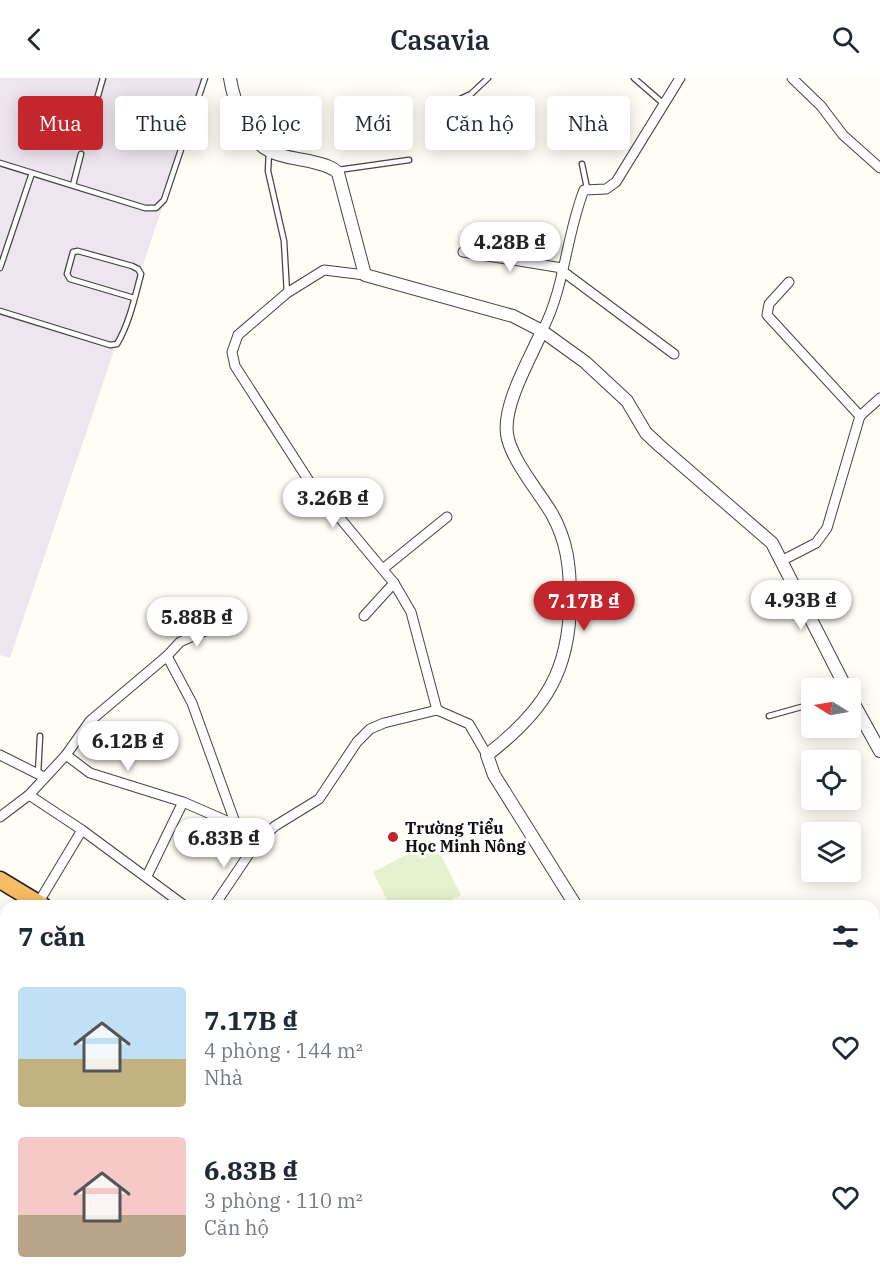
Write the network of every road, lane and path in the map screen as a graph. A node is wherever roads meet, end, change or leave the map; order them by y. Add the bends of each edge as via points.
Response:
1 (103, 78) edge
2 (205, 78) edge
3 (230, 78) edge
4 (488, 78) edge
5 (634, 78) edge
6 (680, 78) edge
7 (792, 78) edge
8 (98, 96) edge
9 (467, 96) edge
10 (665, 105) junction
11 (268, 151) junction
12 (81, 154) dead end
13 (409, 160) dead end
14 (0, 163) edge
15 (582, 164) dead end
16 (880, 168) edge
17 (336, 170) junction
18 (32, 173) junction
19 (73, 185) junction
20 (587, 188) junction
21 (463, 252) dead end
22 (0, 268) edge
23 (561, 269) junction
24 (364, 275) junction
25 (789, 282) dead end
26 (287, 293) junction
27 (134, 298) junction
28 (0, 311) edge
29 (542, 331) junction
30 (674, 354) dead end
31 (880, 398) edge
32 (860, 416) junction
33 (447, 517) dead end
34 (782, 561) junction
35 (384, 568) junction
36 (394, 583) junction
37 (364, 616) dead end
38 (216, 626) dead end
39 (167, 656) junction
40 (840, 678) edge
41 (801, 707) edge
42 (437, 710) junction
43 (770, 716) dead end
44 (861, 717) edge
45 (40, 736) dead end
46 (880, 751) edge
47 (0, 755) edge
48 (66, 755) junction
49 (487, 755) junction
50 (41, 776) junction
51 (29, 795) junction
52 (183, 802) junction
53 (0, 817) edge
54 (236, 825) junction
55 (82, 830) junction
56 (255, 845) junction
57 (147, 876) junction
58 (0, 880) edge
59 (32, 900) edge
60 (43, 900) edge
61 (177, 900) edge
62 (218, 900) edge
63 (572, 900) edge

1 - 8 lane
2 - 19 lane via 164,200 156,208
3 - 11 street via 239,110
4 - 9 lane
5 - 10 lane
6 - 10 street
7 - 16 street via 843,135
10 - 20 street via 616,182 606,189
11 - 17 street
11 - 26 lane via 268,171 284,241
12 - 19 lane
13 - 17 lane
14 - 18 lane
15 - 20 lane
17 - 24 street
18 - 19 lane
18 - 22 lane
20 - 23 street via 580,199
21 - 23 street
23 - 29 street via 554,304
23 - 30 street
24 - 26 street via 324,270
24 - 29 street via 513,316
25 - 32 street via 769,304 767,315
26 - 35 street via 238,335 232,352 235,366 309,481
27 - 27 lane via 70,279 67,274 74,252 138,268 141,274
27 - 28 lane via 117,344 110,345
29 - 34 street via 585,362 627,401 646,433 772,543
29 - 49 street via 512,404 507,435 514,454 565,540 570,577 569,634 562,664 542,700 510,738
31 - 32 street
32 - 34 street via 827,528 816,543
33 - 35 street
34 - 40 street
35 - 36 street
36 - 37 street
36 - 42 street via 411,612
38 - 39 street via 180,642
39 - 48 street via 90,721
39 - 54 street via 192,703
41 - 43 lane
42 - 49 street via 469,724
42 - 56 street via 370,729 357,742 320,799 275,826
44 - 46 street
45 - 50 lane
47 - 50 street
48 - 50 street
48 - 52 street via 90,773
49 - 63 street via 494,775
50 - 51 street
51 - 53 street
51 - 55 street
52 - 54 street
52 - 57 street
54 - 56 street
55 - 57 street
55 - 60 street
56 - 62 street
57 - 61 street
58 - 59 highway

